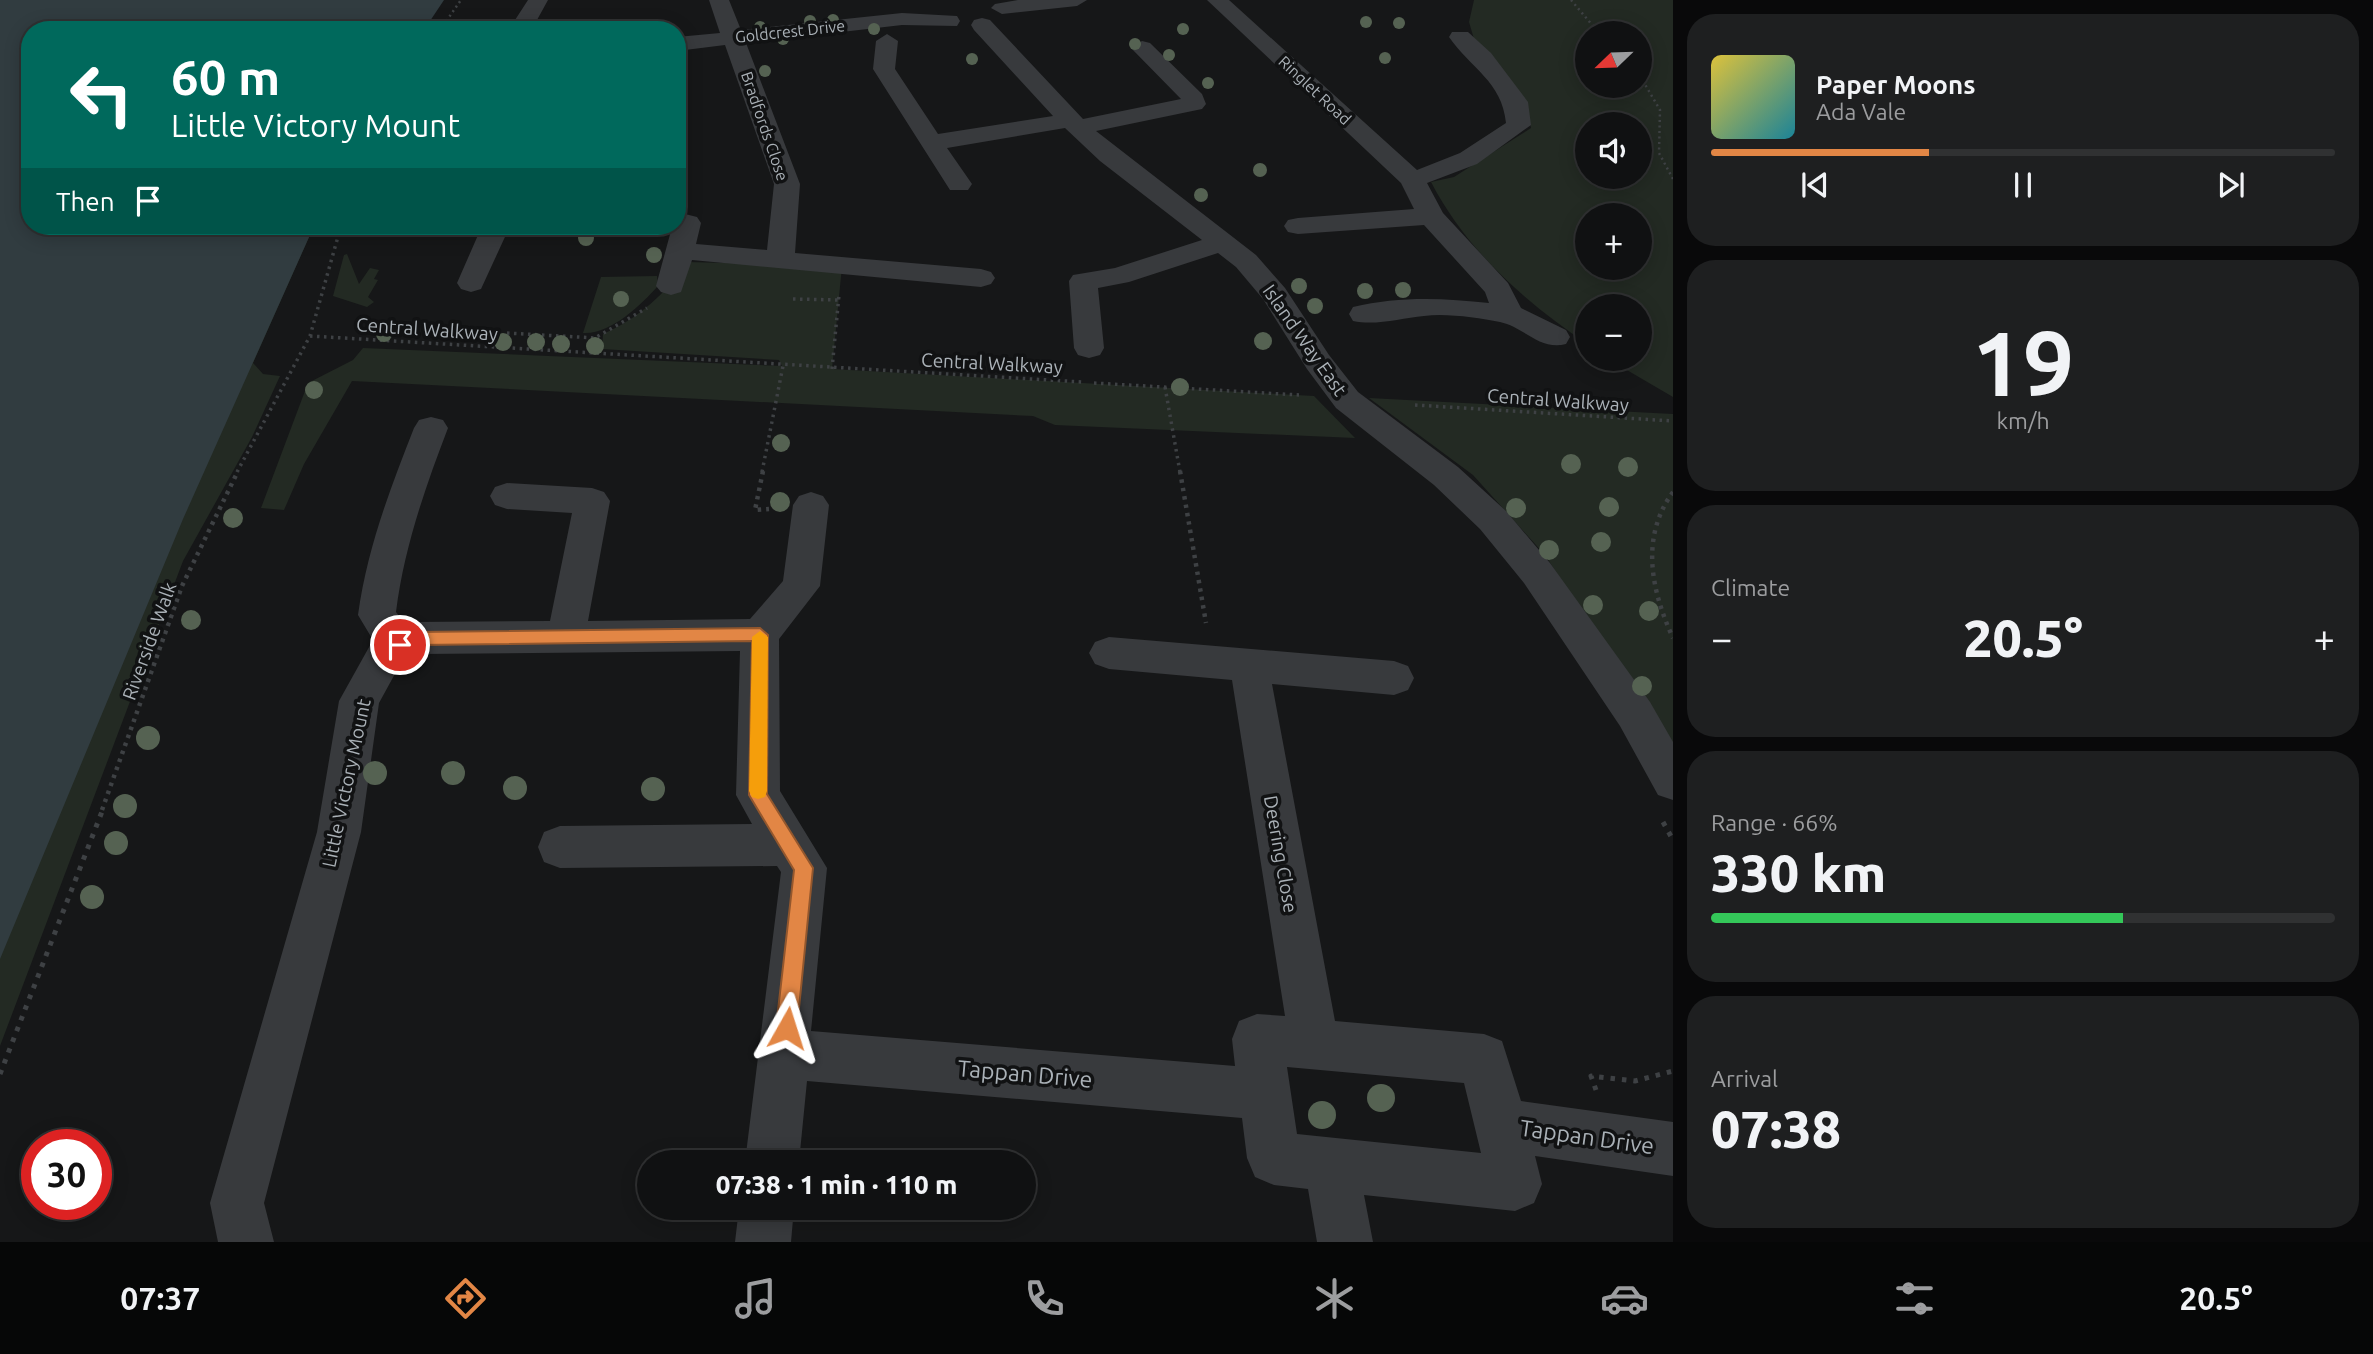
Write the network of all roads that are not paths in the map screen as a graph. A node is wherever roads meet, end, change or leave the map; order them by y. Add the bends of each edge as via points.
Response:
1 (538, 0) edge
2 (719, 0) edge
3 (856, 0) edge
4 (1077, 0) edge
5 (1217, 0) edge
6 (948, 10) edge
7 (990, 11) edge
8 (526, 21) edge
9 (868, 23) junction
10 (1460, 37) dead end
11 (733, 38) junction
12 (887, 41) dead end
13 (686, 43) edge
14 (1142, 48) dead end
15 (1074, 124) junction
16 (931, 143) junction
17 (1412, 179) junction
18 (959, 184) dead end
19 (1431, 216) junction
20 (1298, 226) dead end
21 (492, 235) edge
22 (684, 235) edge
23 (1222, 243) junction
24 (680, 251) junction
25 (780, 258) junction
26 (981, 278) dead end
27 (471, 283) dead end
28 (671, 286) road end
29 (1364, 314) dead end
30 (1509, 314) junction
31 (1555, 337) dead end
32 (1089, 348) dead end
33 (431, 428) dead end
34 (508, 496) dead end
35 (811, 505) road end
36 (760, 635) junction
37 (566, 636) junction
38 (400, 645) junction
39 (1109, 653) dead end
40 (1231, 664) junction
41 (1394, 678) dead end
42 (1673, 781) edge
43 (789, 845) junction
44 (560, 847) dead end
45 (1314, 1042) junction
46 (784, 1054) junction
47 (1265, 1094) junction
48 (1501, 1125) junction
49 (1673, 1149) edge
50 (773, 1150) edge
51 (1331, 1164) junction
52 (765, 1220) edge
53 (246, 1242) edge
54 (763, 1242) edge
55 (1345, 1242) edge

1 - 8 street
2 - 11 street, Bradfords Close
3 - 9 street
4 - 7 street
5 - 17 street, Ringlet Road
6 - 7 street
6 - 9 street, Goldcrest Drive
7 - 15 street, Island Way East
9 - 11 street, Goldcrest Drive
10 - 17 street via 1483,58 1516,102 1519,125 1439,175
11 - 13 street, Goldcrest Drive
11 - 25 street, Bradfords Close via 787,184
12 - 16 street via 884,69
14 - 15 street via 1194,104
15 - 16 street
15 - 23 street, Island Way East
16 - 18 street
17 - 19 street, Ringlet Road
19 - 20 street
19 - 30 street, Ringlet Road via 1498,289
21 - 27 street
22 - 24 street
23 - 32 street via 1119,276 1083,281
23 - 42 street, Island Way East via 1275,294 1347,400 1446,475 1493,520 1537,573 1635,714
24 - 25 street
24 - 28 street
25 - 26 street
29 - 30 street via 1428,306
30 - 31 street
33 - 38 street via 398,513 380,579 377,615
34 - 37 street via 592,501
35 - 36 street via 801,586
36 - 37 street
36 - 43 street via 758,795
37 - 38 street via 415,638
38 - 53 street, Little Victory Mount via 388,650 359,701 339,832 237,1203
39 - 40 street
40 - 41 street
40 - 45 street, Deering Close
43 - 44 street
43 - 46 street via 804,868
45 - 47 street, Tappan Drive via 1257,1039
45 - 48 street, Tappan Drive via 1484,1059
46 - 47 street, Tappan Drive
46 - 50 street
47 - 51 street, Tappan Drive via 1274,1158
48 - 49 street, Tappan Drive
48 - 51 street, Tappan Drive via 1515,1184
51 - 55 street
52 - 54 street

